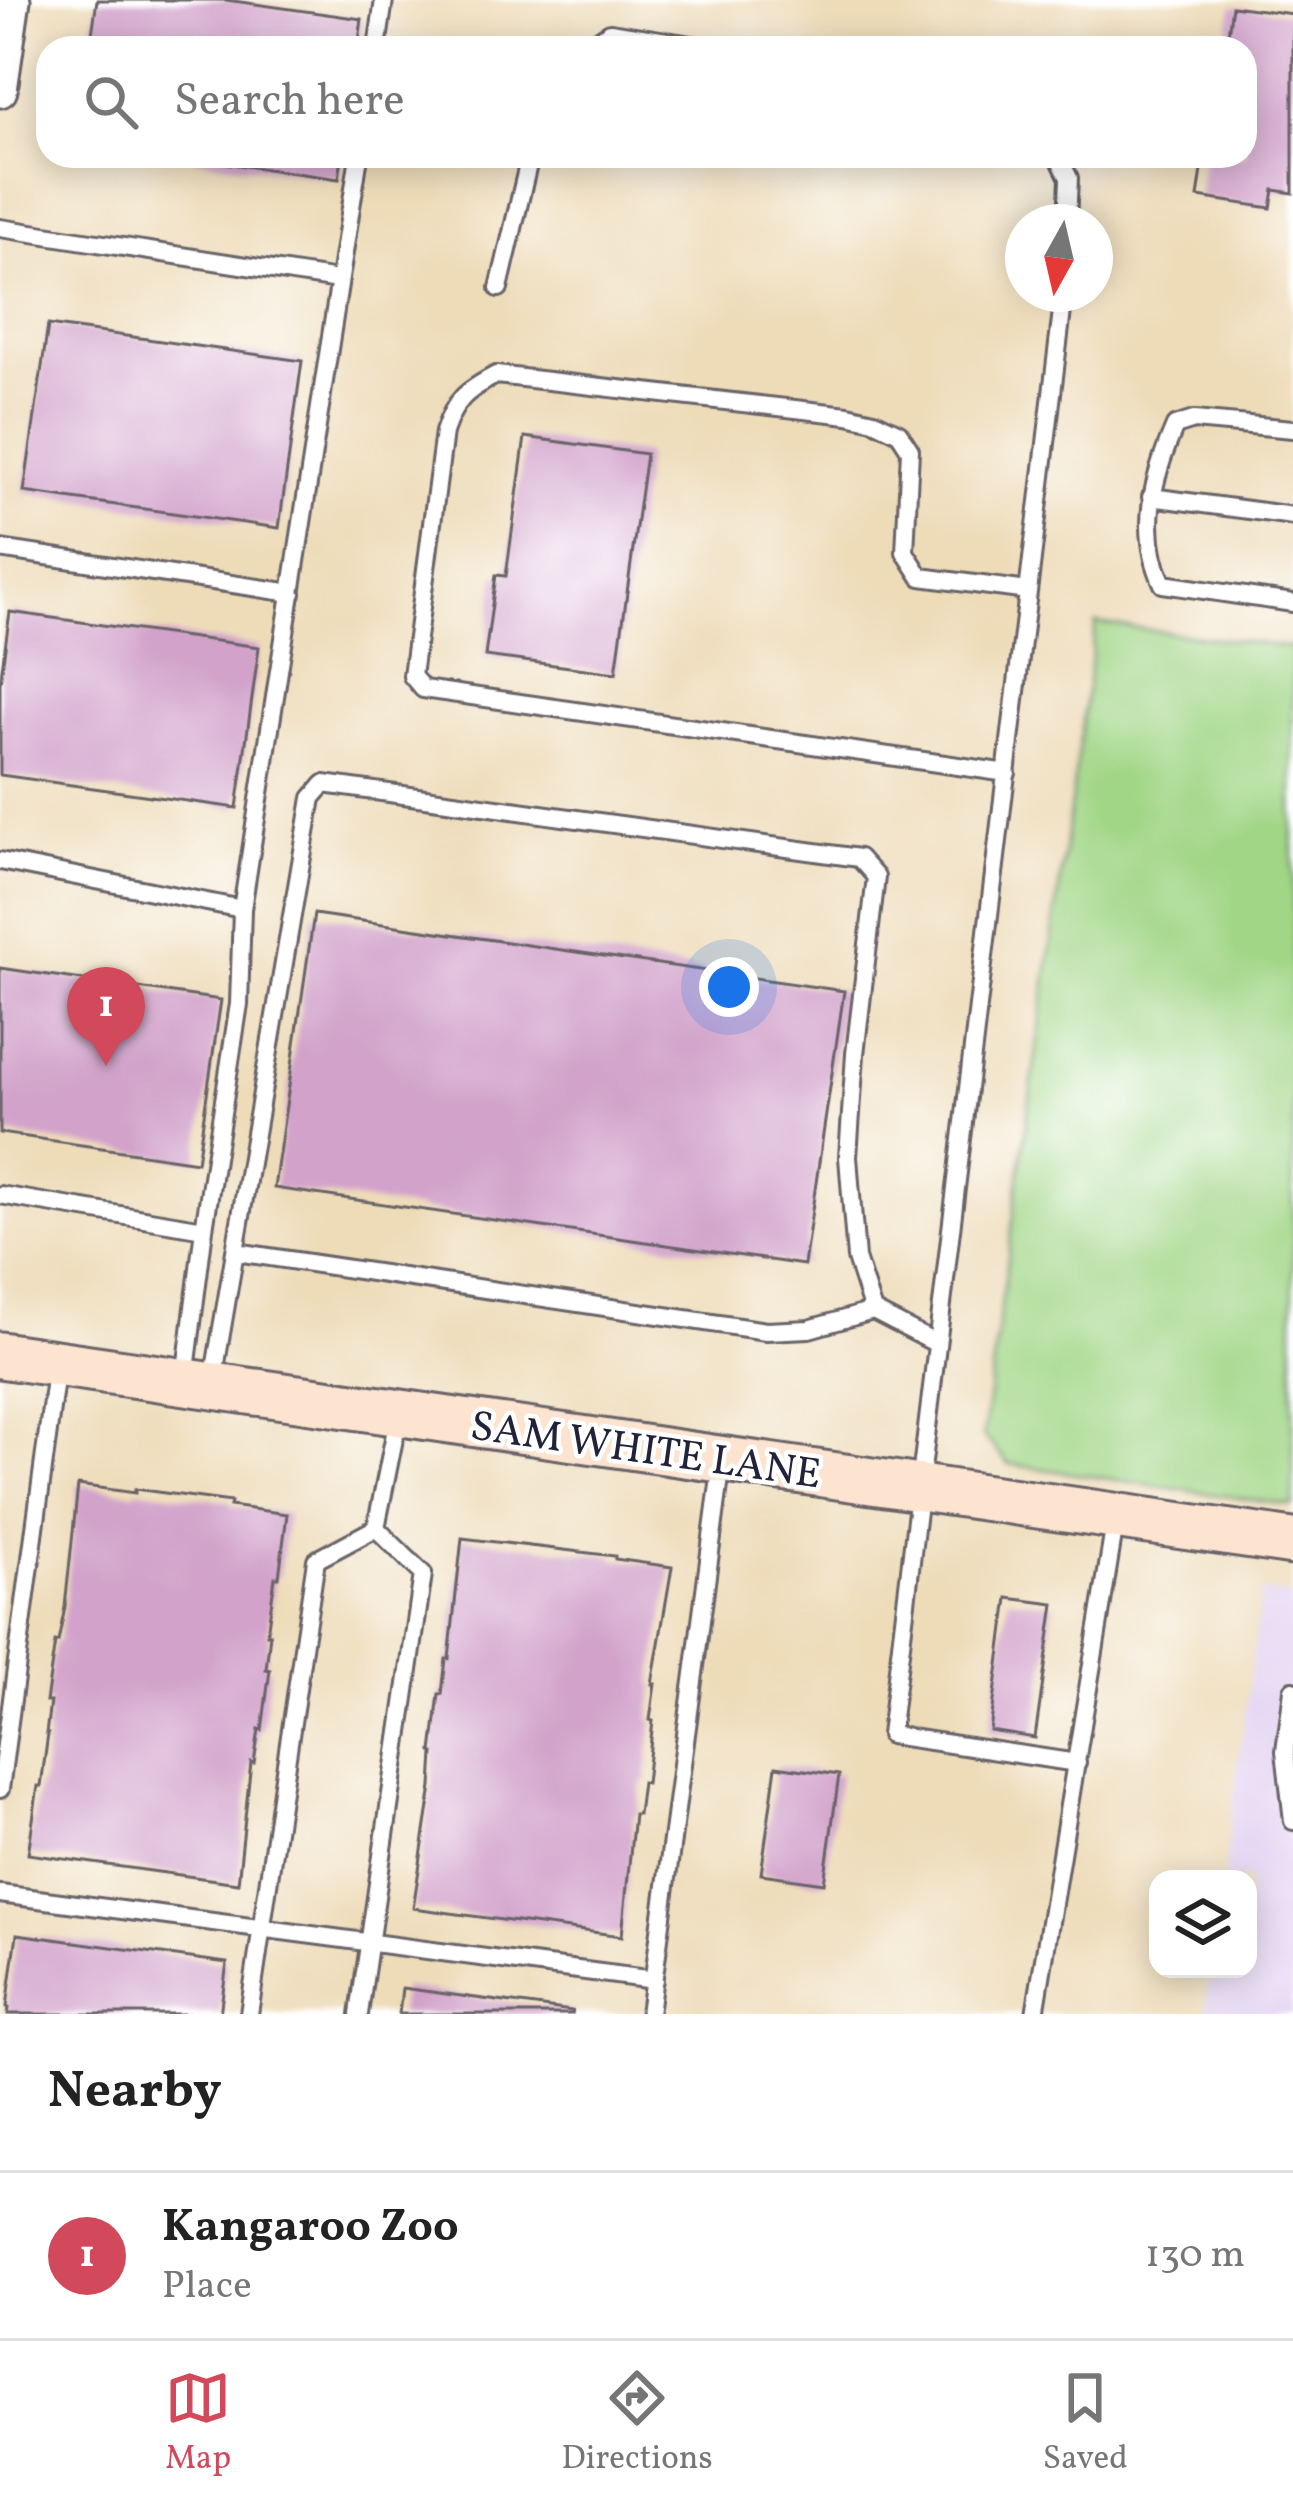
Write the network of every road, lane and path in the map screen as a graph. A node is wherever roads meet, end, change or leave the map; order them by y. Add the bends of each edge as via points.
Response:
1 (13, 0) edge
2 (384, 0) edge
3 (378, 36) edge
4 (604, 36) edge
5 (635, 36) edge
6 (0, 90) edge
7 (357, 168) edge
8 (527, 168) edge
9 (1064, 168) edge
10 (1068, 204) edge
11 (0, 228) edge
12 (338, 280) junction
13 (499, 288) dead end
14 (1062, 312) edge
15 (1293, 429) edge
16 (1151, 497) junction
17 (1293, 516) edge
18 (0, 549) edge
19 (1028, 591) junction
20 (292, 593) junction
21 (1293, 603) edge
22 (1006, 773) junction
23 (0, 861) edge
24 (242, 909) junction
25 (0, 1195) edge
26 (204, 1229) junction
27 (236, 1252) junction
28 (873, 1311) junction
29 (937, 1344) junction
30 (0, 1355) edge
31 (57, 1363) junction
32 (198, 1383) junction
33 (399, 1413) junction
34 (722, 1459) junction
35 (919, 1488) junction
36 (1116, 1516) junction
37 (376, 1528) junction
38 (1293, 1542) edge
39 (1293, 1690) edge
40 (1077, 1763) junction
41 (0, 1789) edge
42 (1293, 1821) edge
43 (0, 1894) edge
44 (261, 1928) junction
45 (369, 1943) junction
46 (654, 1980) junction
47 (249, 2014) edge
48 (358, 2014) edge
49 (650, 2014) edge
50 (1035, 2014) edge

1 - 6 street
2 - 3 lane
4 - 5 lane
7 - 12 lane
8 - 13 lane
9 - 10 lane
11 - 12 lane
12 - 20 lane
14 - 19 lane
15 - 16 lane via 1194,420 1175,426
16 - 17 lane
16 - 21 lane via 1163,584
18 - 20 lane
19 - 22 lane
19 - 22 lane via 921,578 905,552 910,451 898,433 874,421 496,375 453,405 444,431 412,676 424,689
20 - 24 lane
22 - 29 lane
23 - 24 lane
24 - 26 lane via 239,1004
25 - 26 lane
26 - 32 lane
27 - 28 lane via 766,1331
27 - 28 lane via 312,798 324,784 859,858 876,877 848,1157 856,1258
27 - 32 lane
28 - 29 lane
29 - 35 lane
30 - 31 street, SAM WHITE LANE
31 - 32 street, SAM WHITE LANE
31 - 41 lane
32 - 33 street, SAM WHITE LANE
33 - 34 street, SAM WHITE LANE
33 - 37 lane
34 - 35 street, SAM WHITE LANE
34 - 46 lane
35 - 36 street, SAM WHITE LANE
35 - 40 lane via 890,1735
36 - 38 street, SAM WHITE LANE
36 - 40 lane
37 - 44 lane via 316,1560
37 - 45 lane via 423,1574
39 - 42 lane via 1285,1751
40 - 50 lane
43 - 44 lane
44 - 45 lane
44 - 47 lane
45 - 46 lane
45 - 48 lane
46 - 49 lane

